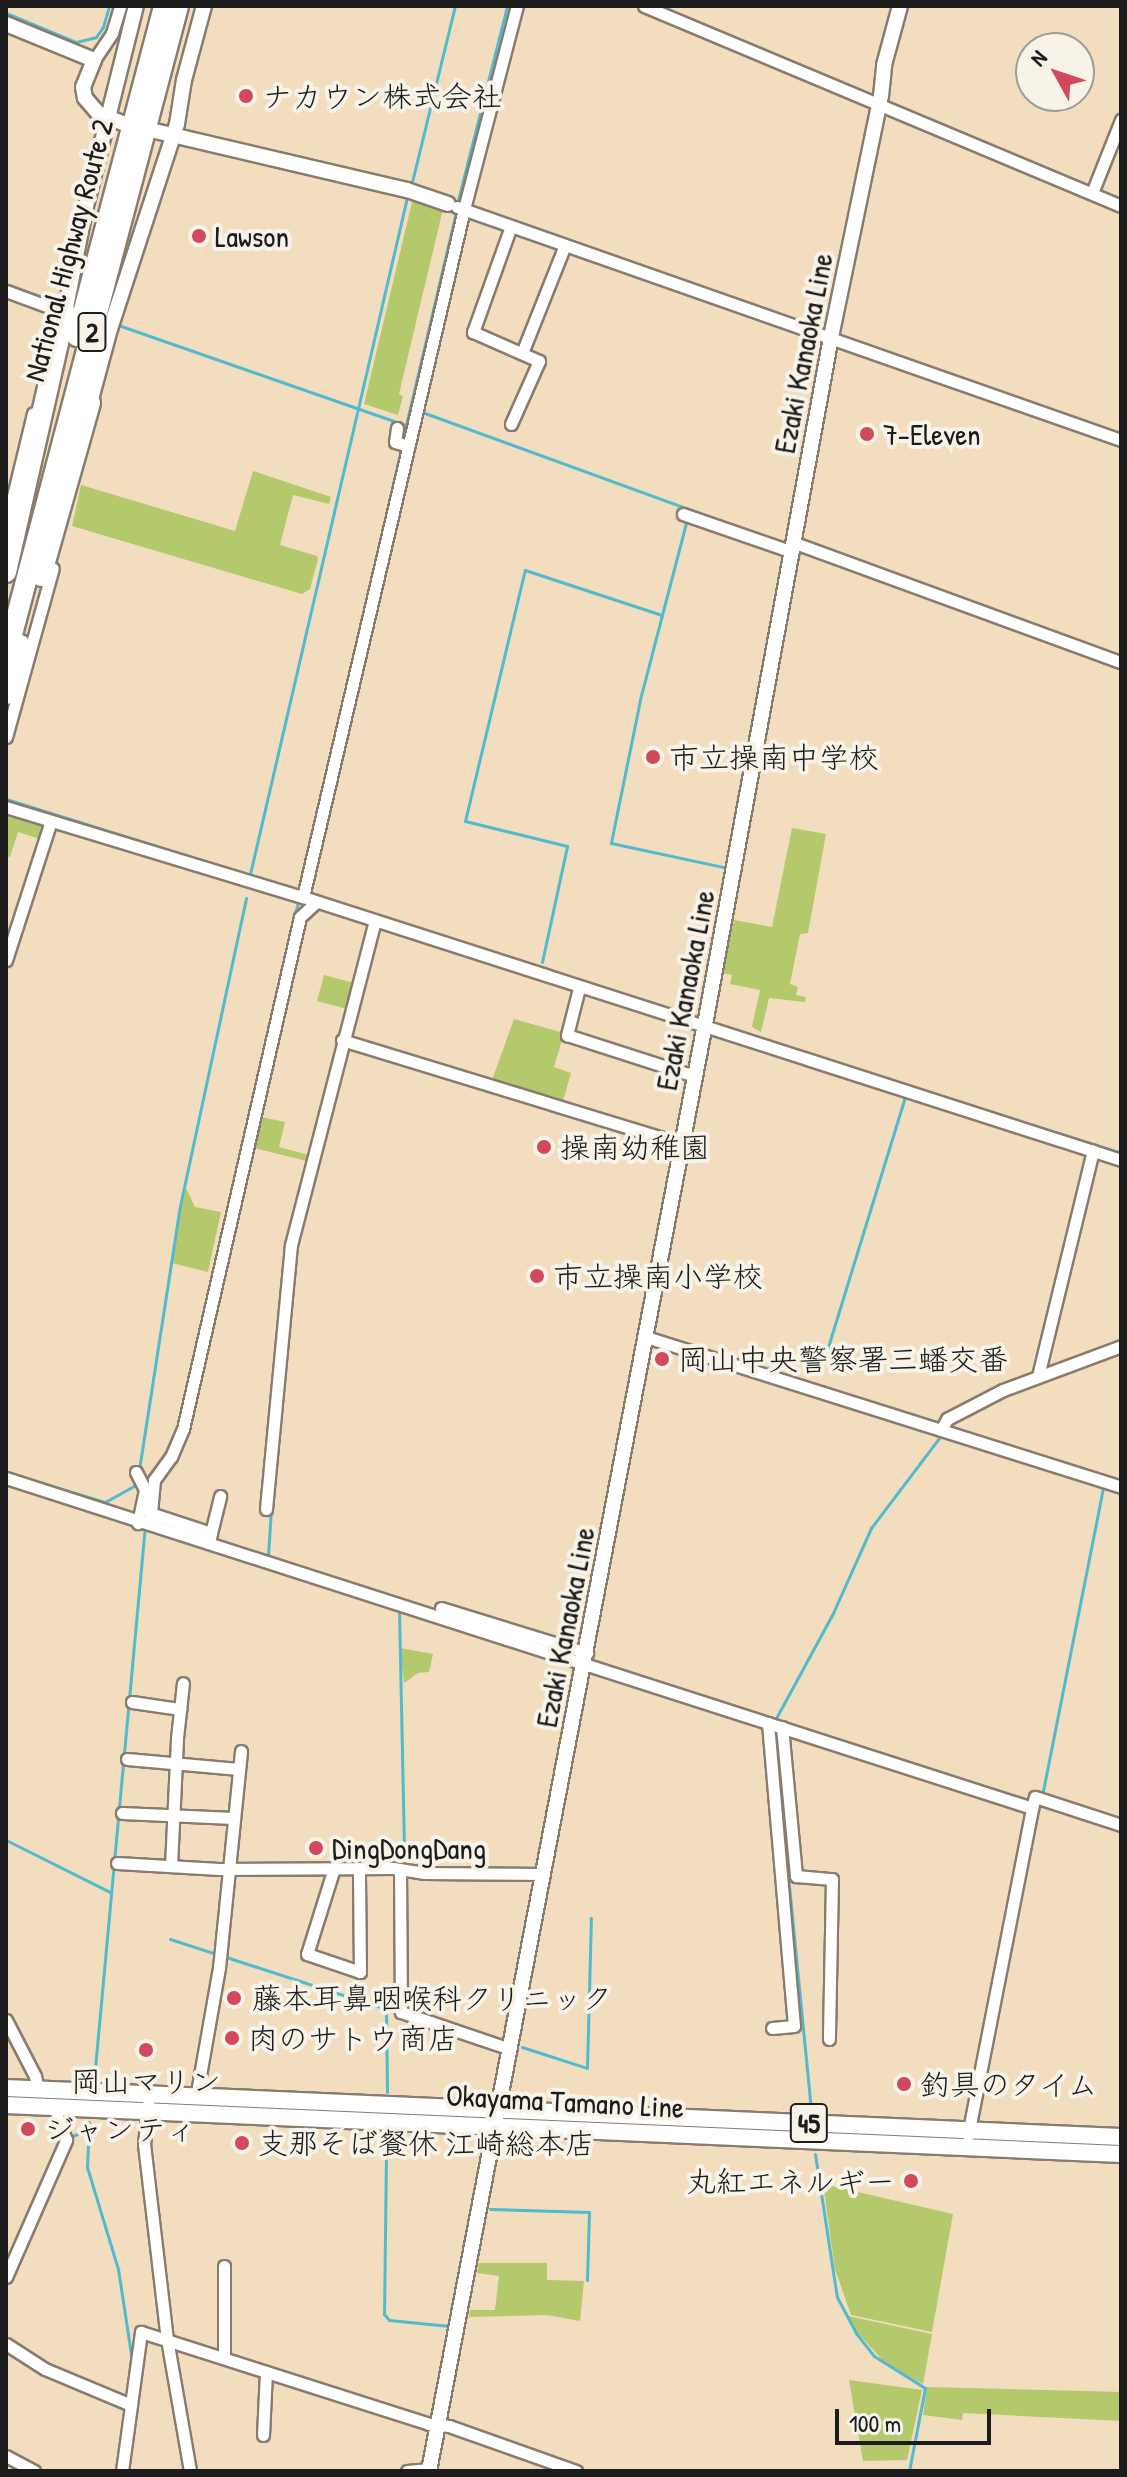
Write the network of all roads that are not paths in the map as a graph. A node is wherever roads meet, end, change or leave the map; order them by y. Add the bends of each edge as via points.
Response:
1 (120, 6) edge
2 (136, 6) edge
3 (164, 6) edge
4 (178, 6) edge
5 (204, 6) edge
6 (517, 6) edge
7 (644, 6) edge
8 (900, 6) edge
9 (6, 24) edge
10 (94, 60) junction
11 (881, 101) junction
12 (109, 118) junction
13 (1121, 120) edge
14 (123, 123) dead end
15 (155, 131) dead end
16 (172, 136) junction
17 (1094, 190) junction
18 (456, 206) junction
19 (1121, 206) edge
20 (511, 226) junction
21 (565, 245) junction
22 (6, 291) edge
23 (65, 313) junction
24 (831, 337) junction
25 (522, 353) junction
26 (90, 403) junction
27 (511, 424) dead end
28 (397, 428) dead end
29 (1121, 440) edge
30 (403, 445) junction
31 (8, 508) edge
32 (683, 514) dead end
33 (6, 525) edge
34 (794, 547) junction
35 (6, 572) edge
36 (6, 602) edge
37 (6, 657) edge
38 (1121, 662) edge
39 (6, 694) edge
40 (6, 737) edge
41 (6, 807) edge
42 (51, 821) junction
43 (305, 897) junction
44 (375, 921) junction
45 (6, 960) edge
46 (579, 988) junction
47 (705, 1028) junction
48 (342, 1040) junction
49 (695, 1076) junction
50 (682, 1144) junction
51 (1093, 1151) junction
52 (1121, 1160) edge
53 (646, 1337) junction
54 (1121, 1346) edge
55 (1038, 1376) junction
56 (944, 1431) junction
57 (6, 1478) edge
58 (139, 1479) dead end
59 (1121, 1487) edge
60 (220, 1496) dead end
61 (266, 1509) dead end
62 (148, 1521) junction
63 (210, 1538) junction
64 (441, 1608) dead end
65 (586, 1659) junction
66 (183, 1683) dead end
67 (132, 1702) dead end
68 (180, 1709) junction
69 (774, 1725) junction
70 (241, 1751) dead end
71 (127, 1759) dead end
72 (177, 1764) junction
73 (239, 1769) junction
74 (1036, 1802) junction
75 (122, 1813) dead end
76 (174, 1815) junction
77 (233, 1818) junction
78 (1121, 1825) edge
79 (117, 1863) dead end
80 (171, 1866) junction
81 (227, 1867) junction
82 (334, 1868) junction
83 (359, 1868) junction
84 (400, 1869) junction
85 (544, 1874) junction
86 (6, 2020) edge
87 (772, 2028) dead end
88 (829, 2039) dead end
89 (510, 2049) junction
90 (6, 2088) edge
91 (38, 2090) junction
92 (149, 2095) junction
93 (196, 2098) junction
94 (6, 2105) edge
95 (58, 2108) junction
96 (148, 2113) junction
97 (496, 2118) junction
98 (969, 2130) junction
99 (1121, 2137) edge
100 (967, 2148) junction
101 (1121, 2154) edge
102 (224, 2266) dead end
103 (6, 2277) edge
104 (167, 2339) junction
105 (6, 2344) edge
106 (224, 2358) junction
107 (266, 2372) junction
108 (128, 2404) junction
109 (438, 2425) junction
110 (263, 2435) dead end
111 (6, 2456) edge
112 (429, 2470) edge
113 (34, 2471) edge
114 (122, 2471) edge
115 (190, 2471) edge
116 (407, 2471) edge
117 (576, 2471) edge

1 - 10 street via 112,33
2 - 12 main road
3 - 36 highway, National Highway Route 2 / 2
4 - 37 highway, National Highway Route 2 / 2
5 - 16 main road
6 - 18 street
7 - 11 street
8 - 11 main road, Ezaki Kanaoka Line via 884,65
9 - 10 main road
10 - 12 main road via 83,87 85,98
11 - 17 street
11 - 24 main road, Ezaki Kanaoka Line
12 - 14 main road
12 - 23 main road
13 - 17 street
15 - 16 main road
16 - 18 main road
16 - 26 main road
17 - 19 street
18 - 20 street
18 - 30 street via 418,410
20 - 21 street
20 - 25 street via 473,332
21 - 24 street
21 - 25 street
22 - 23 street
23 - 31 street
23 - 35 highway
24 - 29 street
24 - 34 main road, Ezaki Kanaoka Line
25 - 27 street via 539,361
26 - 39 highway
26 - 40 street via 72,499
28 - 30 street
30 - 43 street
31 - 33 street
32 - 34 street
34 - 38 street
34 - 47 main road, Ezaki Kanaoka Line
41 - 42 street
42 - 43 street
42 - 45 street
43 - 44 street
43 - 62 street via 183,1429 154,1480
44 - 46 street
44 - 48 street
46 - 47 street
46 - 49 street via 567,1035
47 - 49 main road, Ezaki Kanaoka Line
47 - 51 street
48 - 50 street
48 - 61 street via 291,1245
49 - 50 main road, Ezaki Kanaoka Line
50 - 53 main road, Ezaki Kanaoka Line
51 - 52 street
51 - 55 street
53 - 56 street
53 - 65 main road, Ezaki Kanaoka Line
54 - 55 street
55 - 56 street via 947,1419
56 - 59 street
57 - 62 street
58 - 62 street
60 - 63 street
62 - 63 street
63 - 65 street
64 - 65 street
65 - 69 street
65 - 85 main road, Ezaki Kanaoka Line
66 - 68 street
67 - 68 street
68 - 72 street
69 - 74 street
69 - 87 street via 794,2026
69 - 88 street via 796,1876 832,1879
70 - 73 street
71 - 72 street
72 - 73 street
72 - 76 street
73 - 77 street
74 - 78 street
74 - 98 street
75 - 76 street
76 - 77 street
76 - 80 street
77 - 81 street
79 - 80 street
80 - 81 street
81 - 82 street
81 - 93 street via 219,1968
82 - 83 street
82 - 83 street via 307,1954 360,1972
83 - 84 street
84 - 85 street
84 - 89 street via 401,2012
85 - 89 main road, Ezaki Kanaoka Line
86 - 91 street
89 - 97 main road, Ezaki Kanaoka Line
90 - 91 main road, Okayama Tamano Line / 45
91 - 92 main road, Okayama Tamano Line / 45
92 - 93 main road, Okayama Tamano Line / 45
92 - 96 street
93 - 97 main road, Okayama Tamano Line / 45
94 - 95 main road, Okayama Tamano Line / 45
95 - 96 main road, Okayama Tamano Line / 45
95 - 103 street via 66,2140
96 - 97 main road, Okayama Tamano Line / 45
96 - 104 street via 144,2144
97 - 98 main road, Okayama Tamano Line / 45
97 - 100 main road, Okayama Tamano Line / 45
97 - 109 main road, Ezaki Kanaoka Line
98 - 99 main road, Okayama Tamano Line / 45
98 - 100 street
100 - 101 main road, Okayama Tamano Line / 45
102 - 106 street
104 - 106 street
104 - 108 street via 141,2332 137,2336 138,2361
104 - 115 street
105 - 108 street via 45,2369
106 - 107 street
107 - 109 street
107 - 110 street
108 - 114 street
109 - 112 main road, Ezaki Kanaoka Line
109 - 117 street
111 - 113 street
112 - 116 street

